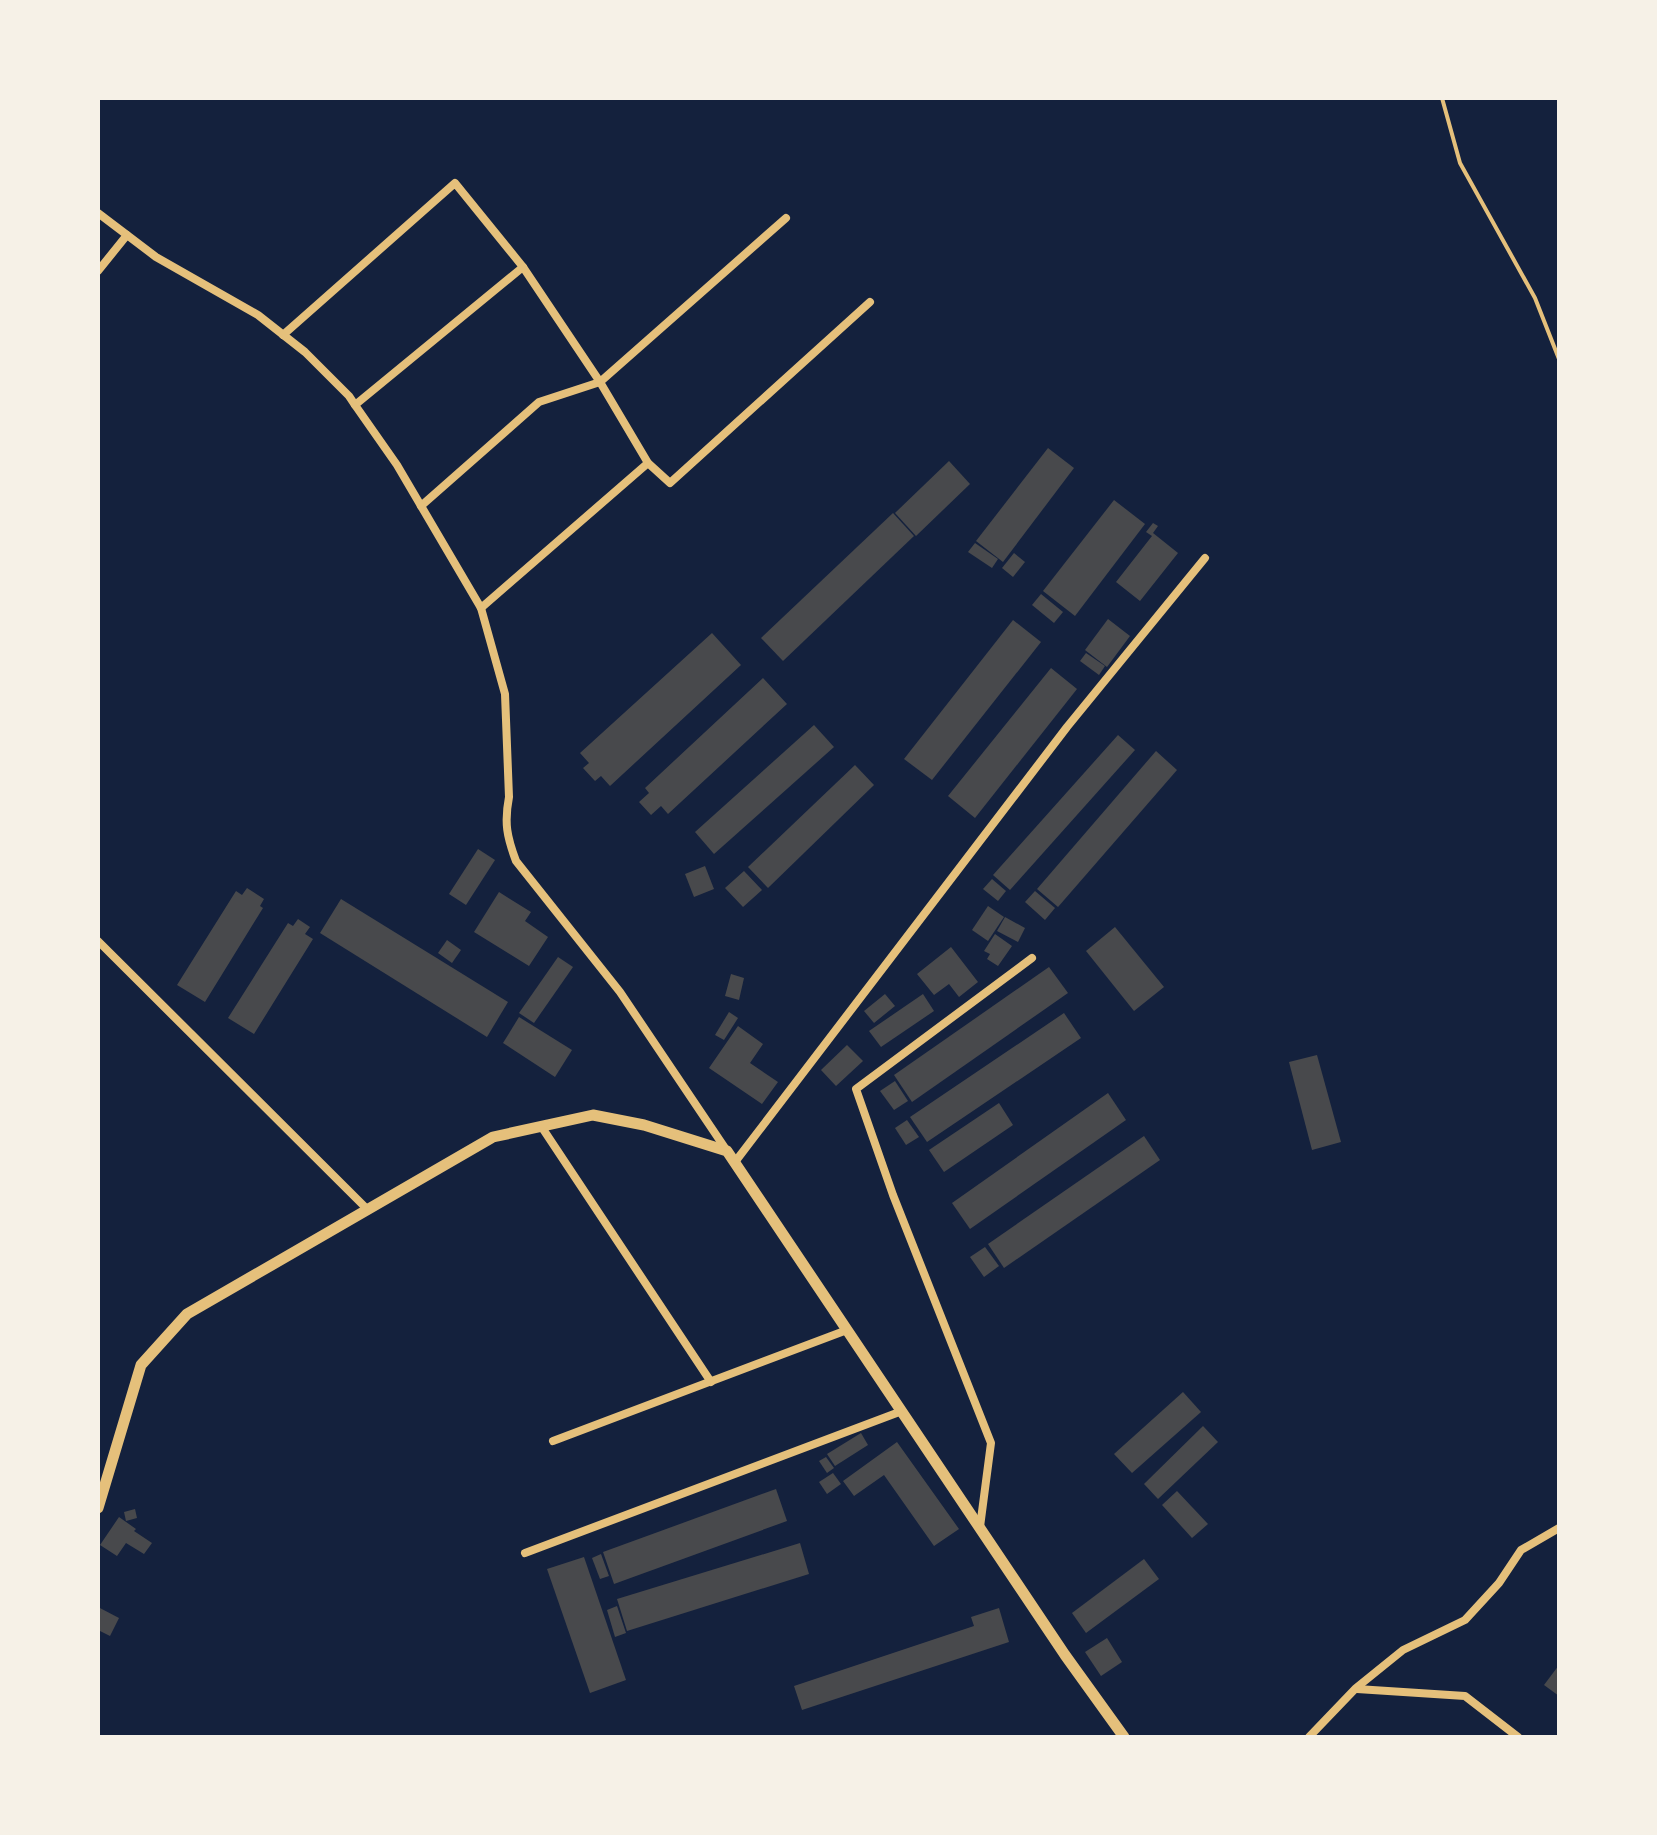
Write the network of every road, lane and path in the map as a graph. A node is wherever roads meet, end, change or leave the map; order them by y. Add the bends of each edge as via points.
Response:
1 (1442, 98) edge
2 (98, 213) edge
3 (786, 218) dead end
4 (127, 235) junction
5 (523, 267) junction
6 (98, 271) edge
7 (870, 302) dead end
8 (283, 335) junction
9 (1559, 359) edge
10 (600, 382) junction
11 (355, 405) junction
12 (648, 463) junction
13 (421, 506) junction
14 (1205, 558) dead end
15 (481, 608) junction
16 (98, 941) edge
17 (1032, 958) dead end
18 (541, 1126) junction
19 (727, 1151) junction
20 (735, 1162) junction
21 (368, 1210) junction
22 (847, 1330) junction
23 (711, 1382) junction
24 (902, 1411) junction
25 (553, 1441) dead end
26 (98, 1508) edge
27 (979, 1528) junction
28 (1559, 1528) edge
29 (525, 1553) dead end
30 (1356, 1688) junction
31 (1124, 1737) edge
32 (1309, 1737) edge
33 (1518, 1737) edge

1 - 9 lane via 1460,163 1535,298
2 - 4 street
3 - 10 street
4 - 6 street
4 - 8 street
5 - 8 street via 455,183
5 - 10 street
5 - 11 street
7 - 12 street via 670,483
8 - 11 street
10 - 12 street
10 - 13 street via 539,402
11 - 13 street
12 - 15 street
13 - 15 street
14 - 20 street via 1067,727
15 - 19 street via 505,694 507,835 516,861 620,992
16 - 21 street
17 - 27 street via 856,1089 991,1443
18 - 19 street via 593,1115
18 - 21 street via 493,1137
18 - 23 street
19 - 20 street
20 - 22 street
21 - 26 street via 187,1314 141,1365
22 - 23 street
22 - 24 street
23 - 25 street
24 - 27 street
24 - 29 street
27 - 31 street
28 - 30 street via 1521,1550 1465,1620 1403,1650
30 - 32 street
30 - 33 street via 1465,1696

